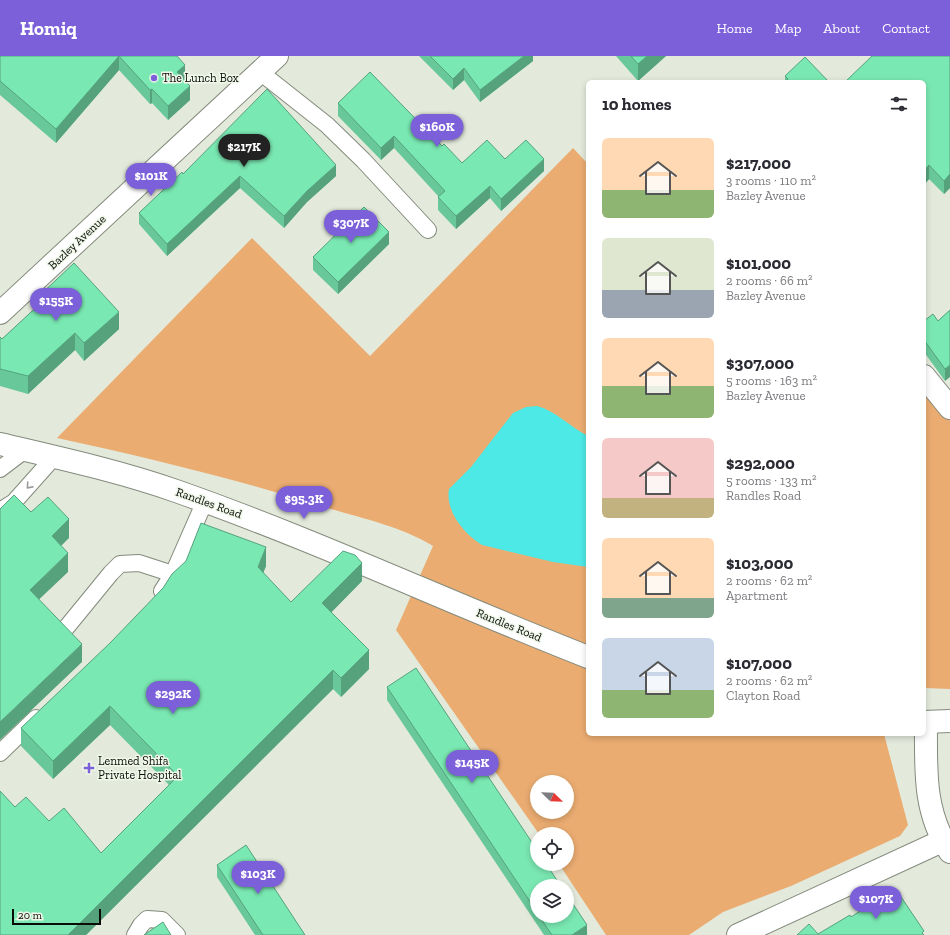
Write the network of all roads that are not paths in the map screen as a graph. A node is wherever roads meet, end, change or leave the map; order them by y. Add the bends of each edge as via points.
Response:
1 (277, 56) edge
2 (260, 72) junction
3 (428, 230) dead end
4 (0, 313) edge
5 (926, 378) edge
6 (950, 408) edge
7 (0, 444) edge
8 (25, 450) junction
9 (54, 456) junction
10 (0, 469) edge
11 (205, 501) junction
12 (0, 511) edge
13 (173, 574) junction
14 (150, 606) edge
15 (66, 628) edge
16 (586, 656) edge
17 (47, 708) edge
18 (950, 721) edge
19 (926, 722) edge
20 (925, 736) edge
21 (0, 753) edge
22 (946, 846) edge
23 (135, 935) edge
24 (177, 935) edge
25 (738, 935) edge

1 - 2 street, Bazley Avenue
2 - 3 lane via 332,130
2 - 4 street, Bazley Avenue
5 - 6 street
7 - 8 street, Randles Road
8 - 9 street, Randles Road
8 - 10 lane
9 - 11 street, Randles Road
9 -> 12 lane via 14,502
11 - 13 lane
11 - 16 street, Randles Road via 290,533
13 - 14 lane
13 - 15 lane via 139,563 120,564
17 - 21 lane
18 - 19 street
20 - 22 street via 929,805
22 - 25 street
23 - 24 lane via 140,925 148,919 162,920

